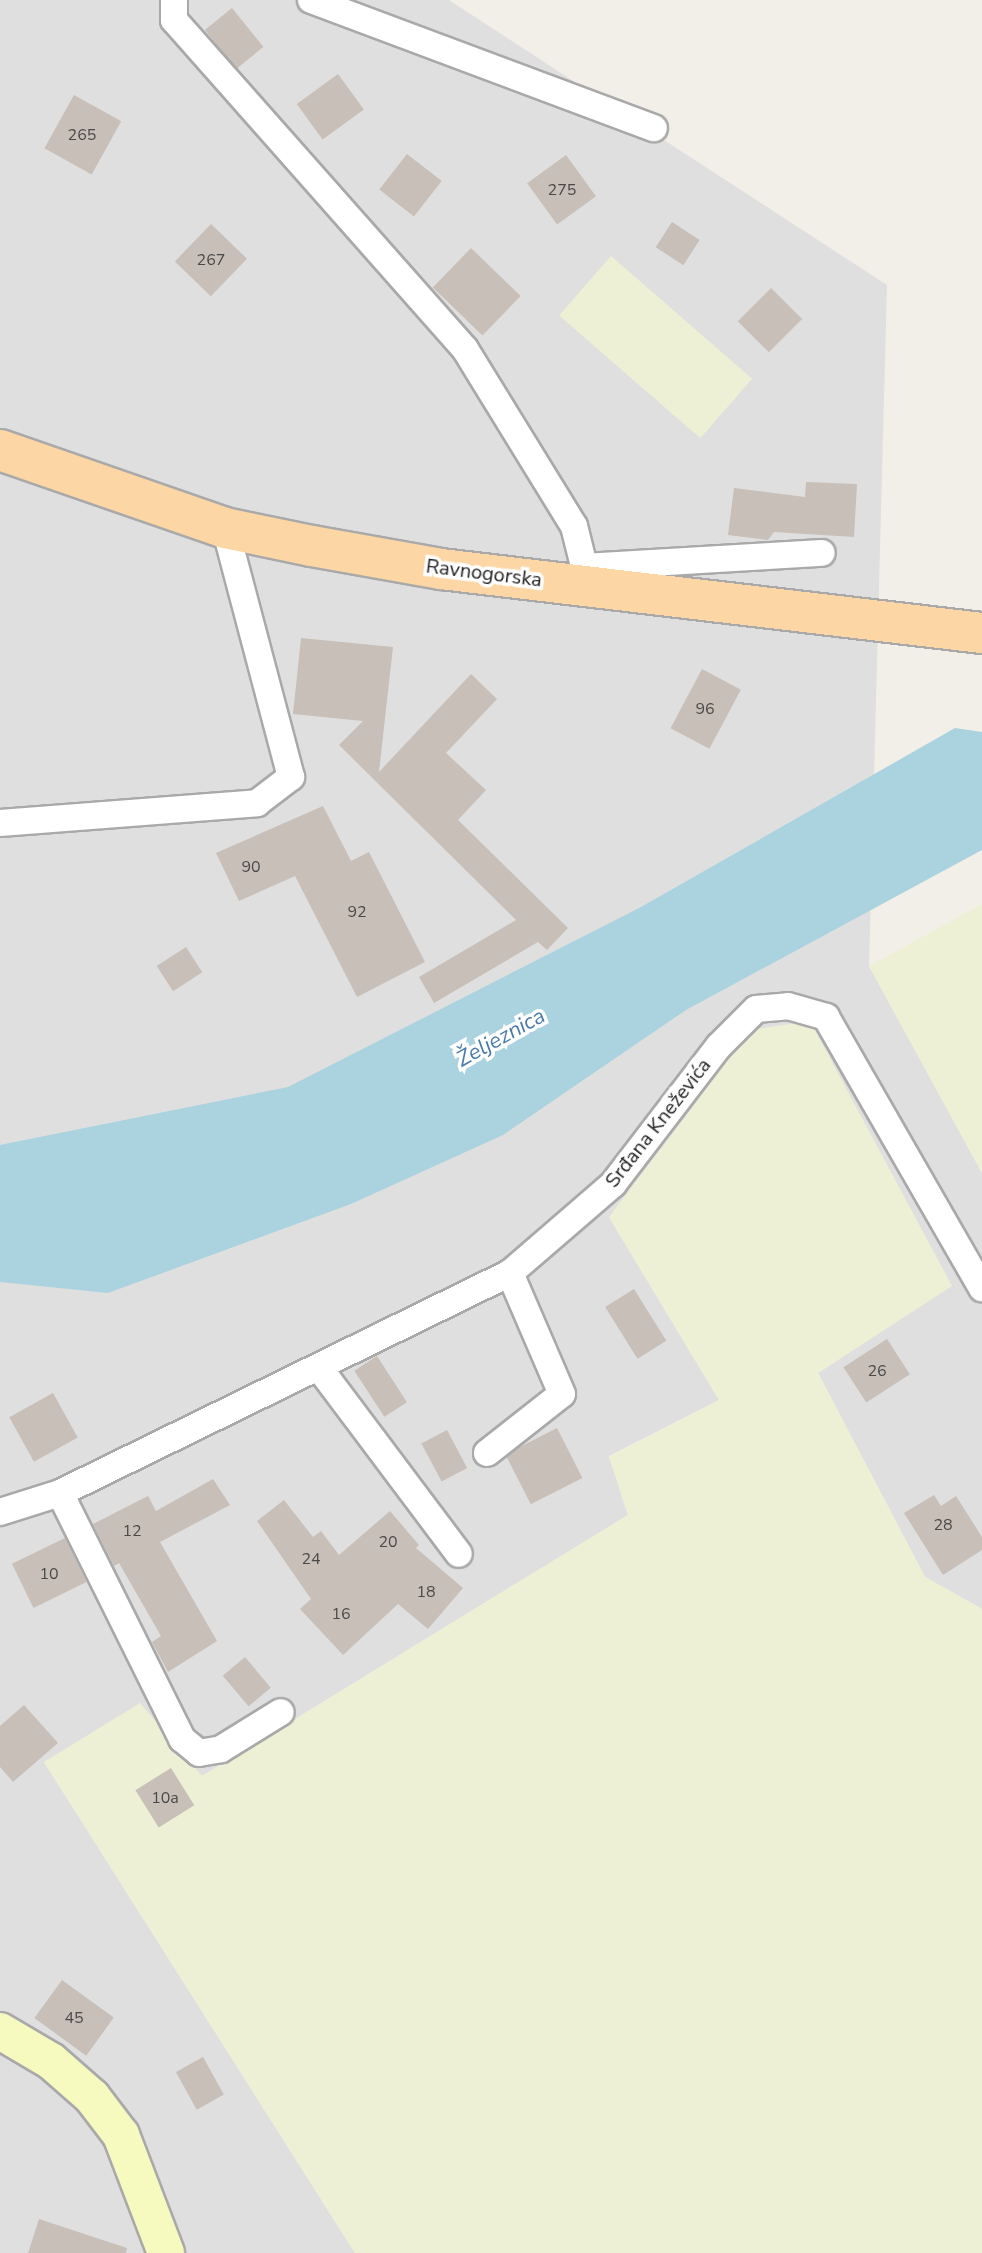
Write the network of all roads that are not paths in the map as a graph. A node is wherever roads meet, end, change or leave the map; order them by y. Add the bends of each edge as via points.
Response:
1 (174, 0) edge
2 (311, 0) edge
3 (654, 128) dead end
4 (0, 450) edge
5 (225, 528) junction
6 (822, 553) dead end
7 (586, 577) junction
8 (982, 633) edge
9 (0, 823) edge
10 (510, 1273) junction
11 (982, 1288) edge
12 (320, 1369) junction
13 (487, 1453) dead end
14 (60, 1493) junction
15 (0, 1512) edge
16 (459, 1554) dead end
17 (281, 1712) dead end
18 (0, 2031) edge
19 (166, 2253) edge

1 - 7 street via 174,20 465,349 574,526
2 - 3 street
4 - 5 main road, Ravnogorska
5 - 7 main road, Ravnogorska via 441,569
5 - 9 street via 291,777 257,803
6 - 7 street
7 - 8 main road, Ravnogorska
10 - 11 street, Srđana Kneževića via 613,1184 719,1046 756,1009 788,1006 826,1017
10 - 12 street, Srđana Kneževića
10 - 13 street via 562,1394
12 - 14 street, Srđana Kneževića
12 - 16 street
14 - 15 street, Srđana Kneževića
14 - 17 street via 182,1739 199,1753 221,1749
18 - 19 main road via 51,2061 121,2135

